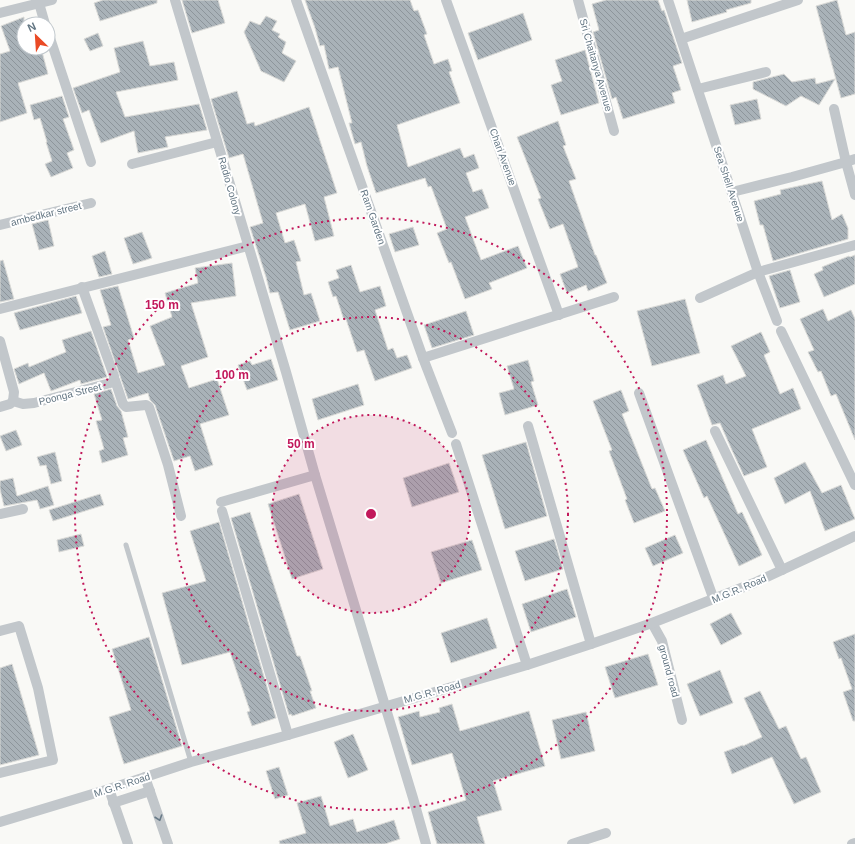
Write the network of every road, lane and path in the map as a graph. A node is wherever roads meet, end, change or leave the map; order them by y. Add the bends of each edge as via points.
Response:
1 (52, 0) edge
2 (175, 0) edge
3 (296, 0) edge
4 (446, 0) edge
5 (578, 0) edge
6 (668, 0) edge
7 (798, 0) edge
8 (39, 3) junction
9 (0, 13) edge
10 (43, 16) edge
11 (681, 39) junction
12 (56, 56) edge
13 (766, 72) dead end
14 (698, 90) junction
15 (834, 109) dead end
16 (614, 131) dead end
17 (217, 142) junction
18 (850, 161) edge
19 (91, 162) dead end
20 (132, 164) dead end
21 (732, 192) junction
22 (855, 195) edge
23 (91, 203) dead end
24 (0, 225) edge
25 (855, 245) edge
26 (248, 246) junction
27 (758, 272) junction
28 (82, 287) junction
29 (614, 297) dead end
30 (700, 298) dead end
31 (0, 309) edge
32 (560, 315) junction
33 (777, 321) dead end
34 (781, 331) dead end
35 (0, 341) edge
36 (423, 358) junction
37 (115, 380) junction
38 (639, 393) dead end
39 (13, 401) junction
40 (0, 407) edge
41 (528, 426) dead end
42 (716, 431) dead end
43 (452, 433) dead end
44 (456, 444) dead end
45 (315, 476) junction
46 (855, 485) edge
47 (24, 509) dead end
48 (0, 514) edge
49 (181, 516) dead end
50 (855, 536) edge
51 (126, 545) dead end
52 (782, 570) junction
53 (714, 600) junction
54 (652, 623) junction
55 (0, 631) edge
56 (591, 644) junction
57 (527, 664) junction
58 (385, 705) junction
59 (682, 720) dead end
60 (288, 735) junction
61 (192, 762) junction
62 (0, 773) edge
63 (145, 777) junction
64 (109, 789) junction
65 (150, 791) junction
66 (113, 803) junction
67 (0, 822) edge
68 (606, 833) dead end
69 (128, 844) edge
70 (168, 844) edge
71 (426, 844) edge
72 (572, 844) edge

1 - 8 street
2 - 17 street, Radio Colony
3 - 36 street, Ram Garden
4 - 32 street, Chari Avenue
5 - 16 street, Sri Chaitanya Avenue
6 - 11 street, Sea Shell Avenue
7 - 11 street
8 - 9 street
8 - 10 street
11 - 14 street, Sea Shell Avenue
12 - 19 street
13 - 14 street
14 - 21 street, Sea Shell Avenue
15 - 18 street
17 - 20 street
17 - 26 street, Radio Colony
18 - 21 street
18 - 22 street
21 - 27 street, Sea Shell Avenue
23 - 24 street, ambedkar street
25 - 27 street
26 - 28 street
26 - 45 street, Radio Colony
27 - 30 street
27 - 33 street, Sea Shell Avenue
28 - 31 street
28 - 37 street, Poonga Street
29 - 32 street
32 - 36 street
34 - 46 street
35 - 39 street via 14,392
36 - 43 street, Ram Garden
37 - 39 street, Poonga Street via 34,403 23,404
37 - 49 street via 126,407 149,407
38 - 53 street
39 - 40 street
41 - 56 street
42 - 52 street
44 - 57 street
45 - 58 street, Radio Colony
45 - 60 street via 222,506
47 - 48 street
50 - 52 street, M.G.R. Road
51 - 61 lane
52 - 53 street, M.G.R. Road
53 - 54 street, M.G.R. Road
54 - 56 street, M.G.R. Road
54 - 59 street, ground road via 662,641
55 - 62 street via 19,626 38,688 53,760
56 - 57 street, M.G.R. Road
57 - 58 street, M.G.R. Road
58 - 60 street, M.G.R. Road
58 - 71 street, Radio Colony
60 - 61 street, M.G.R. Road
61 - 63 street, M.G.R. Road
63 - 64 street, M.G.R. Road
63 - 65 street
64 - 66 street
64 - 67 street, M.G.R. Road
65 - 66 street
65 -> 70 street
66 - 69 street
68 - 72 street

